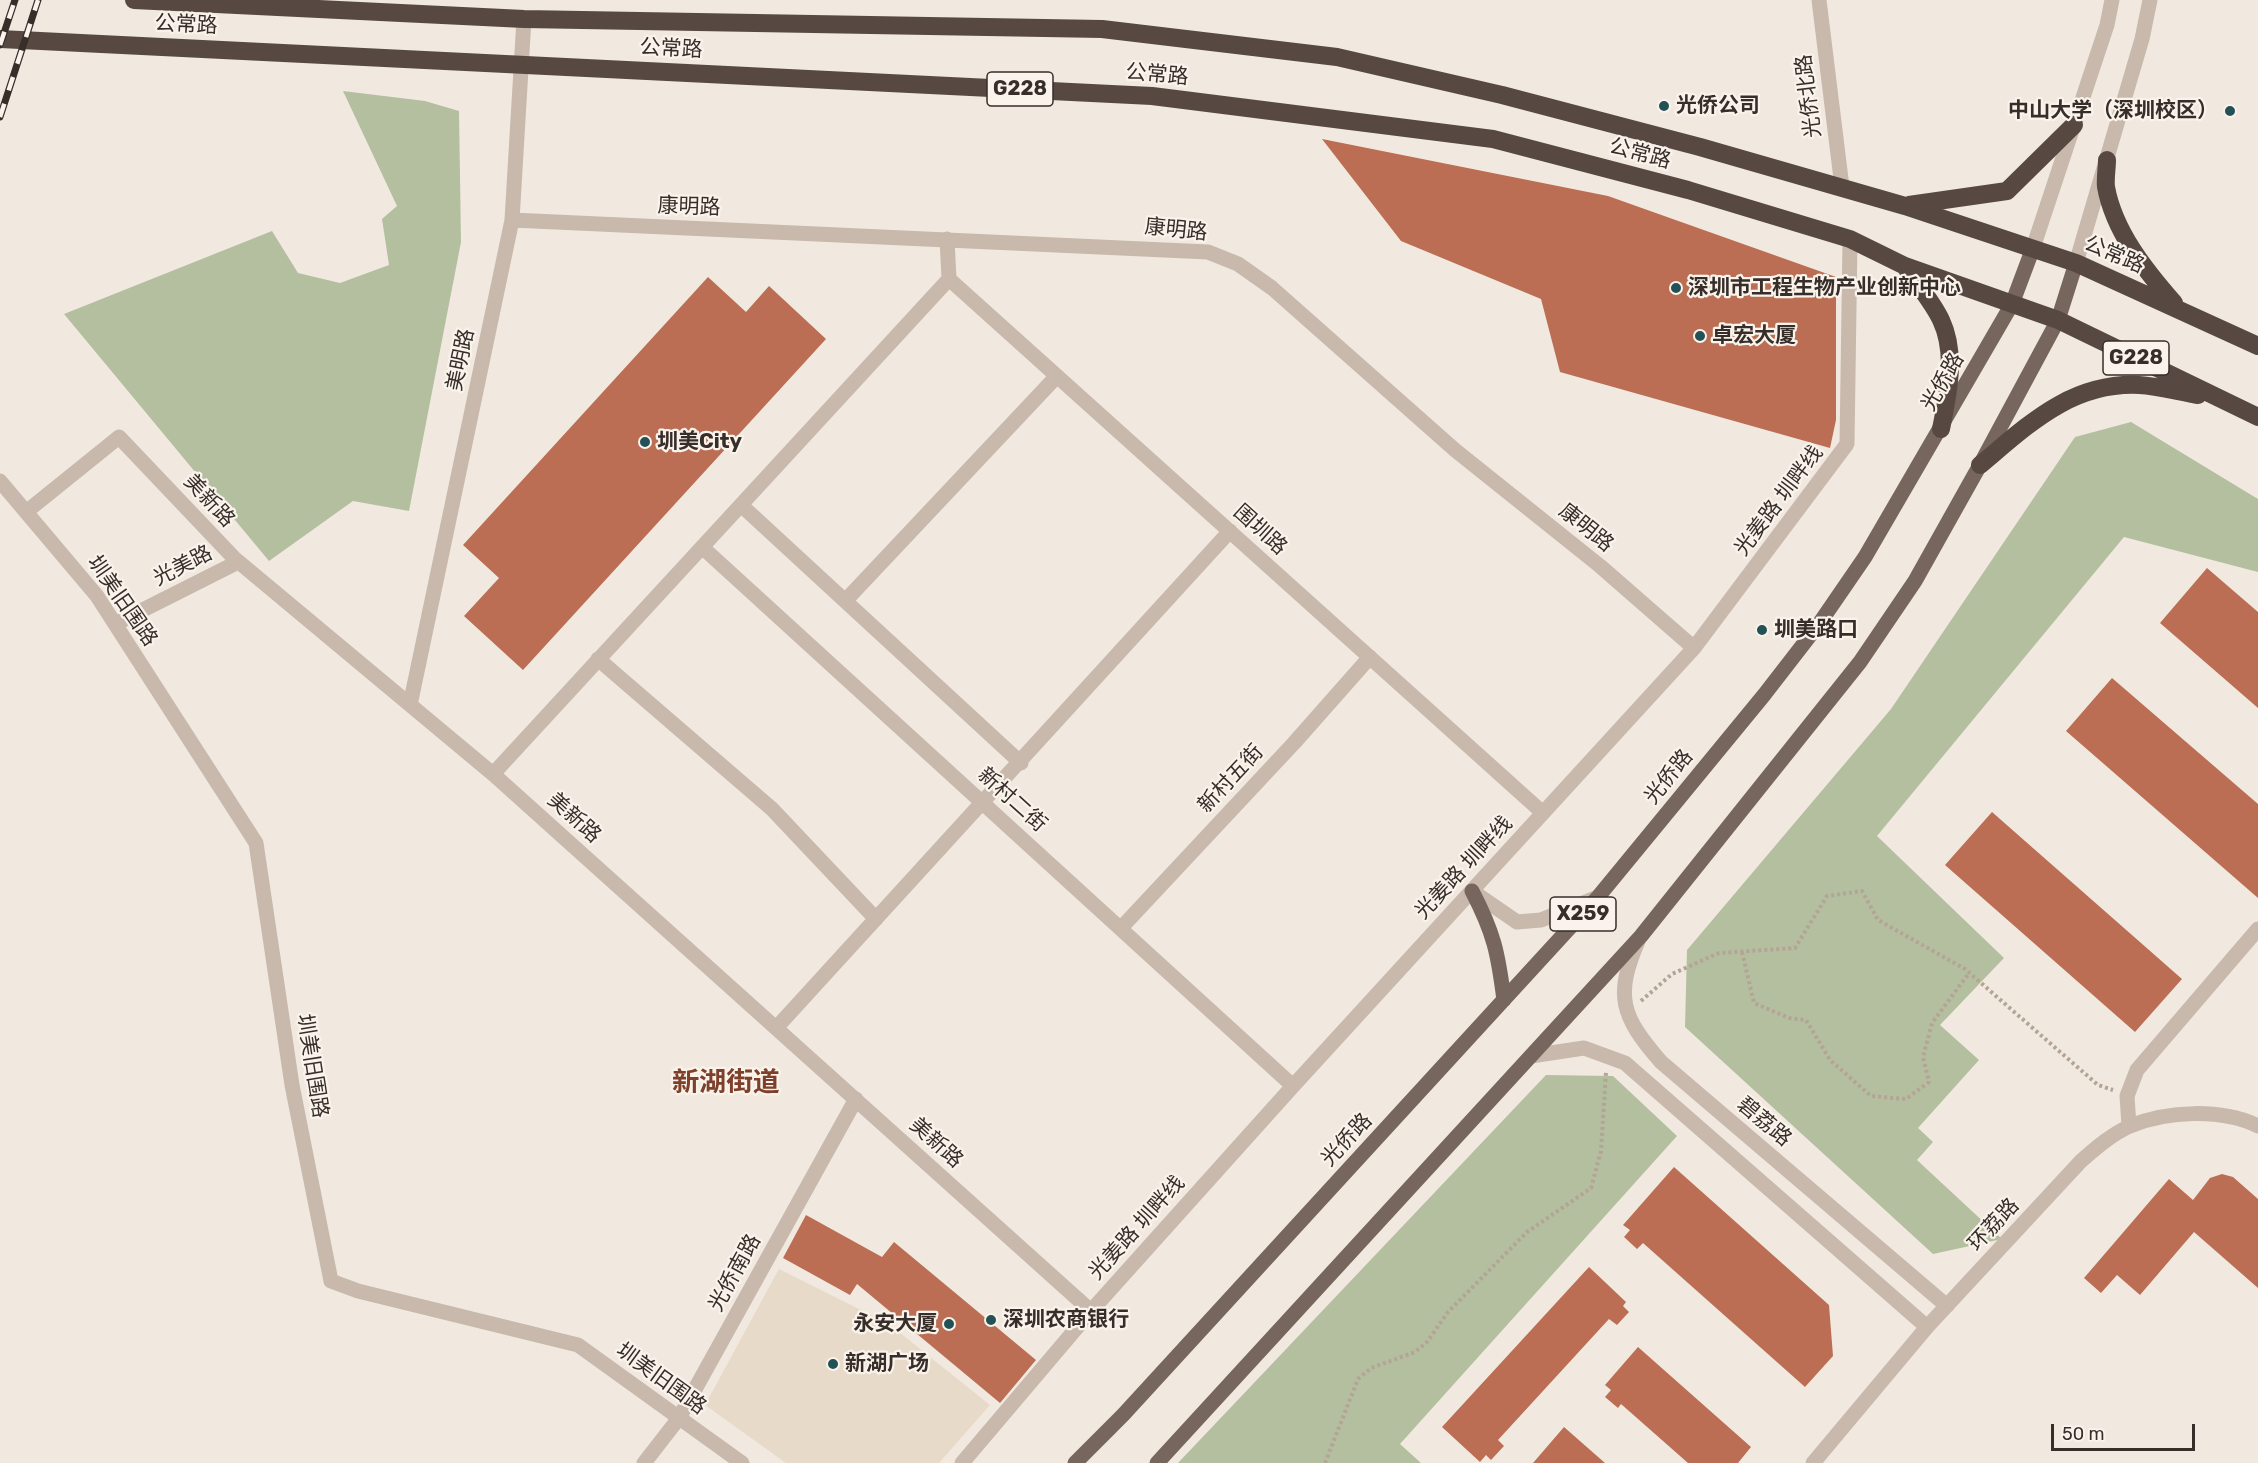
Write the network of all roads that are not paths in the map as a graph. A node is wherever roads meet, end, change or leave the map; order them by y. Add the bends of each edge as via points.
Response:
1 (134, 0) edge
2 (1819, 0) edge
3 (2112, 0) edge
4 (2150, 0) edge
5 (525, 19) junction
6 (0, 39) edge
7 (522, 64) junction
8 (2074, 125) junction
9 (2107, 160) junction
10 (1842, 187) junction
11 (1905, 206) junction
12 (512, 220) junction
13 (947, 238) junction
14 (1850, 239) junction
15 (2033, 248) junction
16 (2076, 262) junction
17 (1905, 266) junction
18 (949, 279) junction
19 (2012, 304) junction
20 (2179, 309) junction
21 (2058, 320) junction
22 (2258, 346) edge
23 (1057, 376) junction
24 (2218, 398) junction
25 (2258, 417) edge
26 (1941, 429) junction
27 (1980, 465) junction
28 (0, 481) edge
29 (741, 505) junction
30 (26, 512) junction
31 (1230, 531) junction
32 (702, 547) junction
33 (238, 562) junction
34 (846, 600) junction
35 (115, 624) junction
36 (1694, 648) junction
37 (1370, 657) junction
38 (598, 659) junction
39 (410, 705) junction
40 (1021, 763) junction
41 (493, 774) junction
42 (983, 802) junction
43 (1543, 813) junction
44 (1472, 891) junction
45 (1598, 897) junction
46 (876, 919) junction
47 (1121, 928) junction
48 (2258, 929) edge
49 (1641, 936) junction
50 (1504, 1000) junction
51 (777, 1027) junction
52 (1531, 1056) junction
53 (1293, 1086) junction
54 (856, 1098) junction
55 (2129, 1126) junction
56 (2258, 1126) edge
57 (1947, 1306) junction
58 (1091, 1311) junction
59 (1927, 1327) junction
60 (679, 1418) junction
61 (645, 1463) edge
62 (742, 1463) edge
63 (962, 1463) edge
64 (1075, 1463) edge
65 (1157, 1463) edge
66 (1813, 1463) edge

1 - 5 highway, 公常路
2 - 10 street, 光侨北路
3 - 8 street, 光侨路
4 - 9 street
5 - 7 street, 美明路
5 - 10 highway, 公常路 via 1102,29 1325,56 1502,95
6 - 7 highway, 公常路 / G228
7 - 12 street, 美明路
7 - 14 highway, 公常路 / G228 via 1152,96 1493,139 1688,190
8 - 11 highway via 2007,190
8 - 15 street, 光侨路
9 - 16 street
9 - 20 highway via 2106,187 2126,238 2142,265
10 - 11 highway, 公常路
11 - 15 highway, 公常路
12 - 13 street, 康明路
12 - 39 street, 美明路
13 - 18 street
13 - 36 street, 康明路 via 1183,249 1208,252 1238,264 1272,288 1455,450 1600,566
14 - 17 highway, 公常路 / G228
14 - 36 street, 光姜路 圳畔线 via 1847,444
15 - 16 highway, 公常路
15 - 19 main road, 光侨路 / X259
16 - 20 highway, 公常路
16 - 21 main road, X259
17 - 19 highway, 公常路 / G228
17 - 26 highway via 1941,320 1949,350 1948,391
18 - 23 street, 围圳路
18 - 29 street
19 - 21 highway, 公常路 / G228
19 - 26 main road, 光侨路 / X259
20 - 22 highway, 公常路
21 - 24 highway, 公常路 / G228
21 - 27 main road, X259
23 - 31 street, 围圳路
23 - 34 street
24 - 25 highway, 公常路 / G228
24 - 27 highway via 2139,385 2084,391 2039,417
26 - 45 main road, 光侨路 / X259 via 1865,557 1819,624
27 - 49 main road, X259 via 1916,581 1860,662
28 - 30 street, 圳美旧围路
29 - 32 street
29 - 34 street
30 - 33 street, 美新路 via 119,437
30 - 35 street, 圳美旧围路 via 97,596
31 - 37 street, 围圳路
31 - 40 street
32 - 38 street
32 - 42 street, 新村二街
33 - 35 street, 光美路
33 - 39 street, 美新路
34 - 40 street
35 - 60 street, 圳美旧围路 via 256,843 292,1085 331,1281 578,1345
36 - 43 street, 光姜路 圳畔线
37 - 43 street, 围圳路
37 - 47 street, 新村五街
38 - 41 street
38 - 46 street via 772,809
39 - 41 street, 美新路
40 - 42 street
41 - 51 street, 美新路
42 - 46 street
42 - 47 street, 新村二街
43 - 44 street, 光姜路 圳畔线
44 - 45 street via 1517,922 1541,920
44 - 50 main road via 1498,950
44 - 53 street, 光姜路 圳畔线
45 - 50 main road, 光侨路 / X259
46 - 51 street
47 - 53 street, 新村二街
48 - 55 street via 2137,1070 2127,1096
49 - 52 main road, X259
49 - 57 street, 碧荔路 via 1629,962 1623,992 1635,1031 1661,1062
50 - 64 main road, 光侨路 / X259
51 - 54 street, 美新路
52 - 59 street via 1584,1048 1625,1063
52 - 65 main road, X259
53 - 58 street, 光姜路 圳畔线
54 - 58 street, 美新路
54 - 60 street, 光侨南路
55 - 56 street, 环荔路 via 2188,1114 2219,1116
55 - 57 street, 环荔路 via 2080,1161
57 - 59 street, 环荔路
58 - 63 street, 光姜路 圳畔线
59 - 66 street, 环荔路
60 - 61 street, 光侨南路
60 - 62 street, 圳美旧围路

